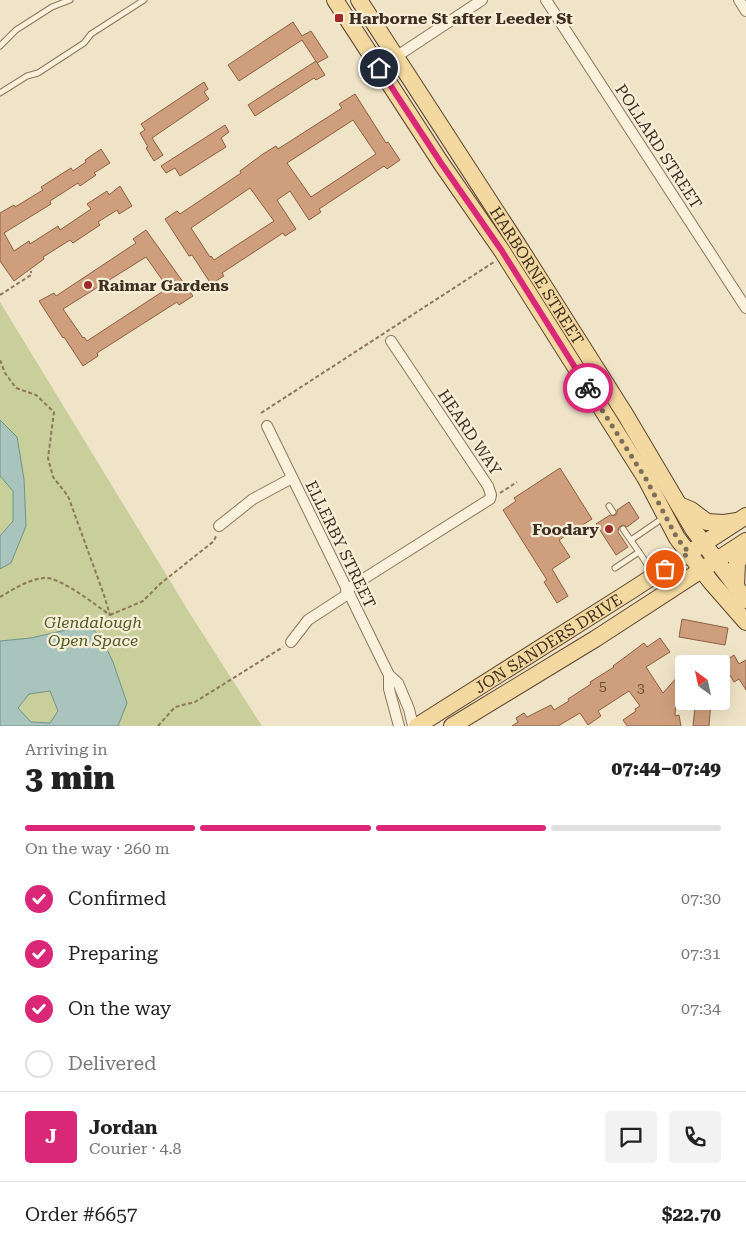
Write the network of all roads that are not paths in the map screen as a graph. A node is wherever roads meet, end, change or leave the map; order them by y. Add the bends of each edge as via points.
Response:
1 (70, 0) edge
2 (144, 0) edge
3 (335, 0) edge
4 (359, 0) edge
5 (482, 0) edge
6 (546, 0) edge
7 (739, 0) edge
8 (746, 11) edge
9 (0, 46) edge
10 (396, 57) junction
11 (379, 68) junction
12 (0, 93) edge
13 (458, 152) junction
14 (441, 163) junction
15 (746, 308) edge
16 (391, 341) dead end
17 (267, 426) dead end
18 (292, 478) junction
19 (678, 504) junction
20 (609, 506) dead end
21 (613, 512) dead end
22 (666, 516) junction
23 (742, 518) edge
24 (219, 526) road end
25 (623, 529) dead end
26 (631, 540) junction
27 (746, 541) edge
28 (704, 543) junction
29 (639, 552) junction
30 (746, 552) edge
31 (689, 553) junction
32 (716, 560) junction
33 (615, 568) dead end
34 (702, 570) junction
35 (655, 575) junction
36 (736, 586) junction
37 (347, 592) junction
38 (746, 600) edge
39 (746, 622) edge
40 (291, 642) road end
41 (389, 675) junction
42 (492, 701) junction
43 (399, 726) edge
44 (415, 726) edge
45 (452, 726) edge
46 (467, 726) edge

1 - 9 lane via 52,6 16,30
2 - 12 lane via 38,73
3 - 11 main road, HARBORNE STREET
4 - 10 main road, HARBORNE STREET
5 - 10 street
6 - 15 street, POLLARD STREET
7 - 8 street
10 - 11 street
10 - 13 main road, HARBORNE STREET
11 - 14 main road, HARBORNE STREET
13 - 14 main road
13 - 19 main road, HARBORNE STREET via 625,414
14 - 22 main road, HARBORNE STREET via 502,251
16 - 37 street, HEARD WAY via 488,486 490,499
17 - 18 street, ELLERBY STREET
18 - 24 street via 253,499
18 - 37 street, ELLERBY STREET
19 - 23 main road via 708,522 724,523
19 - 28 main road, HARBORNE STREET
20 - 21 lane
22 - 26 lane
22 - 31 main road, HARBORNE STREET
23 - 28 main road, JON SANDERS DRIVE
25 - 26 lane
26 - 29 lane
27 - 32 main road, JON SANDERS DRIVE
28 - 31 main road, JON SANDERS DRIVE
28 - 32 main road, HARBORNE STREET
29 - 33 lane
29 - 35 lane
30 - 36 main road via 737,562
31 - 34 main road, HARBORNE STREET
31 - 35 main road, JON SANDERS DRIVE
32 - 34 main road, JON SANDERS DRIVE
32 - 36 main road, HARBORNE STREET
34 - 39 main road, HARBORNE STREET
34 - 42 main road, JON SANDERS DRIVE
35 - 44 main road, JON SANDERS DRIVE
36 - 38 main road, HARBORNE STREET
37 - 40 street, HEARD WAY via 308,620
37 - 41 street, ELLERBY STREET
41 - 43 street, ELLERBY STREET via 389,689
41 - 44 street, ELLERBY STREET via 398,683
42 - 45 main road, JON SANDERS DRIVE
42 - 46 main road

